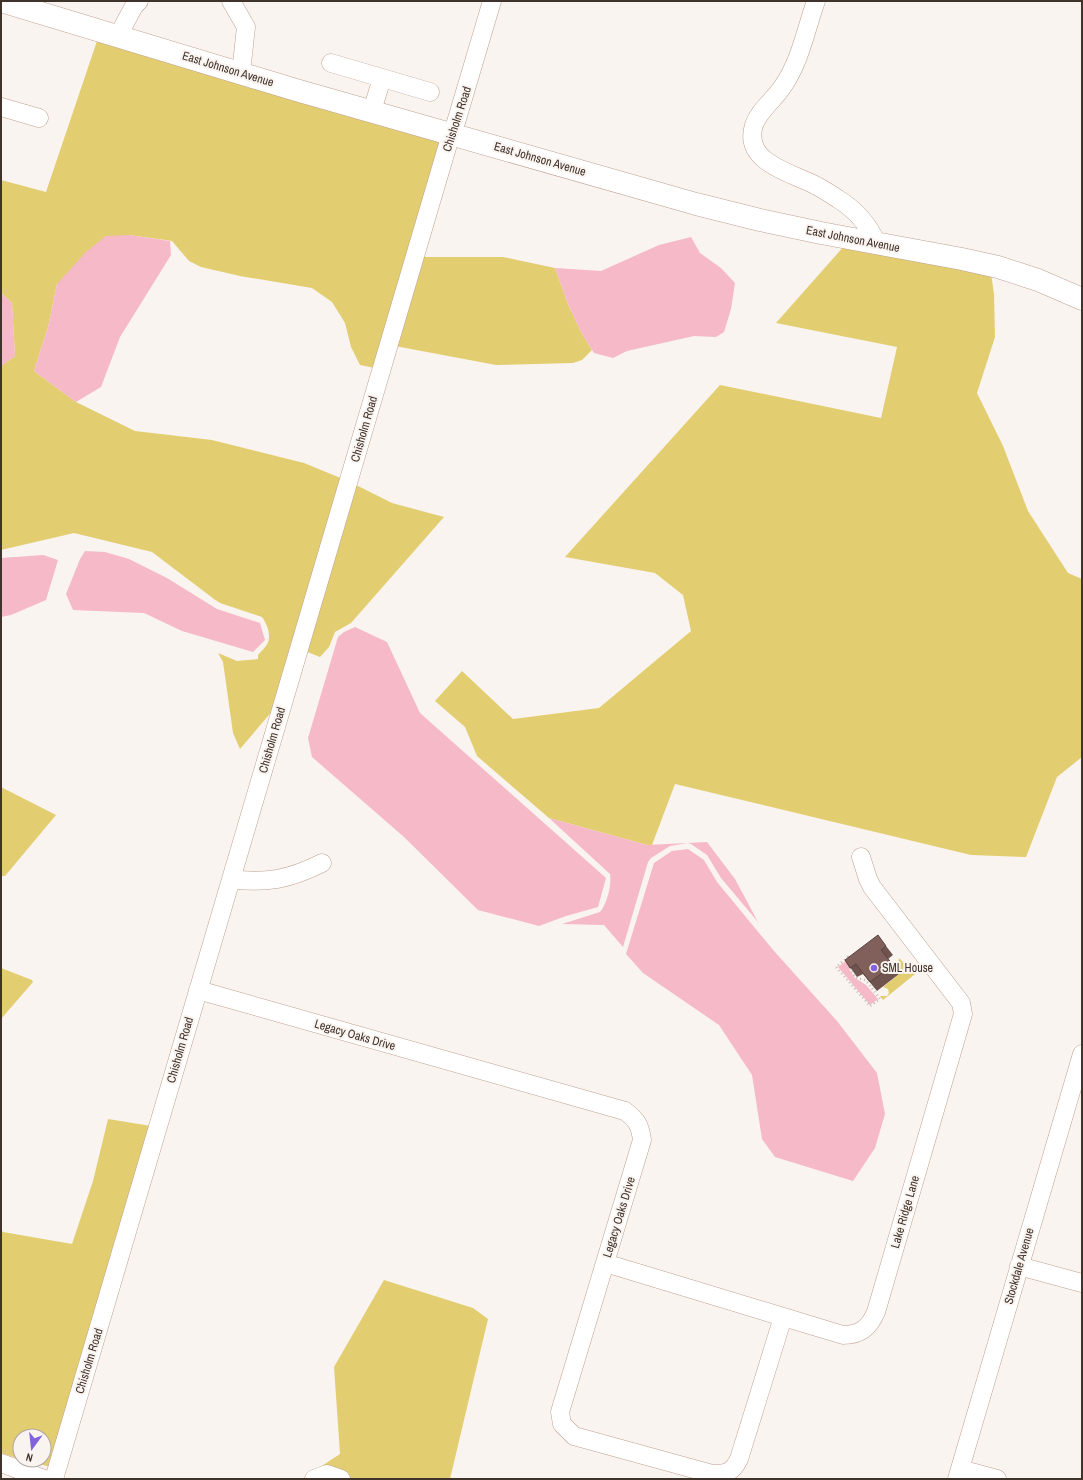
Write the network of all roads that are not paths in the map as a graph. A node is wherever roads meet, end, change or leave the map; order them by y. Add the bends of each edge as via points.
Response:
1 (139, 1) edge
2 (231, 1) edge
3 (492, 1) edge
4 (816, 1) edge
5 (13, 3) edge
6 (118, 36) junction
7 (331, 63) dead end
8 (241, 73) junction
9 (382, 78) junction
10 (430, 92) dead end
11 (1, 107) edge
12 (372, 111) junction
13 (39, 118) dead end
14 (451, 134) junction
15 (878, 244) junction
16 (1082, 299) edge
17 (861, 857) dead end
18 (322, 863) dead end
19 (231, 878) junction
20 (198, 990) junction
21 (1081, 1061) edge
22 (605, 1263) junction
23 (1019, 1266) junction
24 (1082, 1283) edge
25 (783, 1317) junction
26 (1, 1463) edge
27 (958, 1474) edge
28 (44, 1479) edge
29 (54, 1479) edge
30 (314, 1479) edge
31 (341, 1479) edge
32 (997, 1479) edge

1 - 6 street
2 - 8 street via 246,27
3 - 14 street, Chisholm Road
4 - 15 street via 794,68 754,124 754,146 767,162 839,199 866,223
5 - 6 main road, East Johnson Avenue
6 - 8 main road, East Johnson Avenue
7 - 9 street
8 - 12 main road, East Johnson Avenue
9 - 10 street
9 - 12 street
11 - 13 street
12 - 14 main road, East Johnson Avenue
14 - 15 main road, East Johnson Avenue via 696,204 821,234
14 - 19 street, Chisholm Road
15 - 16 main road, East Johnson Avenue via 998,267 1038,280
17 - 25 street, Lake Ridge Lane via 872,887 961,1003 963,1014 872,1322 853,1335 843,1335
18 - 19 street via 289,877 256,881
19 - 20 street, Chisholm Road
20 - 22 street, Legacy Oaks Drive via 625,1111 634,1118 640,1128 642,1140
20 - 29 street, Chisholm Road
21 - 23 street, Stockdale Avenue
22 - 25 street, Lake Ridge Lane
22 - 25 street, Legacy Oaks Drive via 560,1412 562,1424 574,1436 712,1474 726,1474 736,1466 739,1459
23 - 24 street
23 - 27 street, Stockdale Avenue
26 - 28 street
27 - 32 street
30 - 31 street via 327,1474

